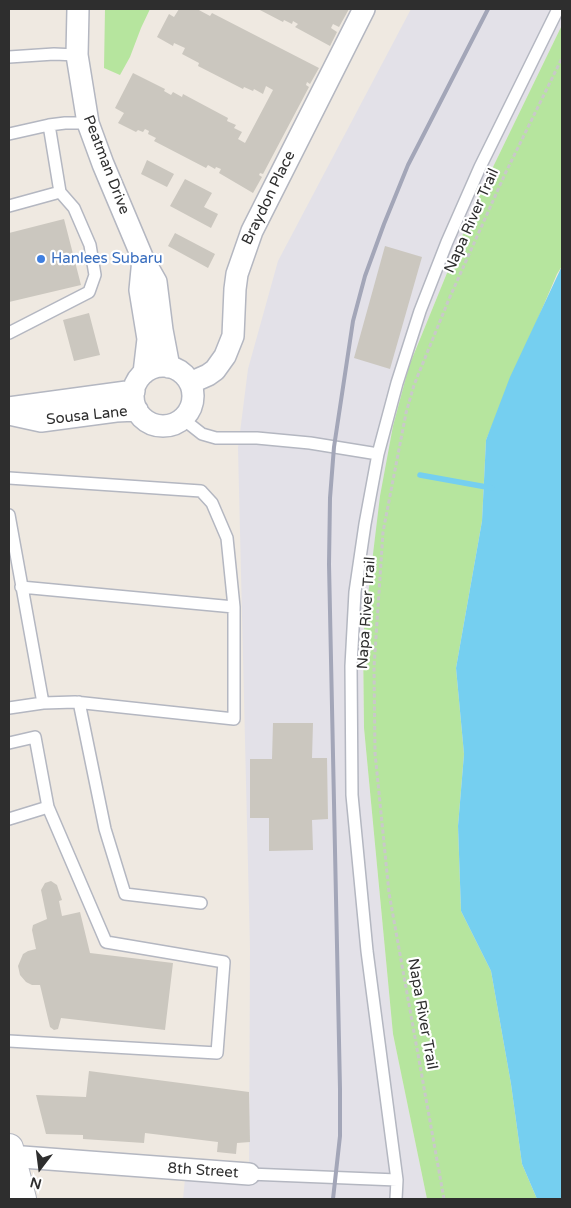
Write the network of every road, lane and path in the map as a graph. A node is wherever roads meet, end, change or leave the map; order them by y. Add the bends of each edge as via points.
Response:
1 (78, 9) edge
2 (364, 9) edge
3 (558, 9) edge
4 (77, 55) junction
5 (9, 58) edge
6 (562, 58) edge
7 (88, 123) junction
8 (50, 125) junction
9 (9, 134) edge
10 (60, 192) junction
11 (9, 206) edge
12 (143, 259) junction
13 (9, 333) edge
14 (170, 367) junction
15 (190, 383) junction
16 (138, 391) junction
17 (9, 408) edge
18 (9, 414) edge
19 (183, 419) junction
20 (378, 454) junction
21 (9, 478) edge
22 (9, 515) edge
23 (21, 587) junction
24 (234, 606) junction
25 (9, 698) edge
26 (79, 702) junction
27 (43, 703) junction
28 (24, 705) junction
29 (9, 708) edge
30 (9, 743) edge
31 (48, 807) junction
32 (9, 819) edge
33 (201, 903) dead end
34 (9, 1041) edge
35 (9, 1154) edge
36 (249, 1174) joint
37 (397, 1180) junction
38 (22, 1199) edge
39 (396, 1199) edge
40 (444, 1199) edge

1 - 4 street, Peatman Drive
2 - 15 street, Braydon Place via 249,238 237,274 230,347 215,370
3 - 20 lane via 447,242 409,347
4 - 5 lane
4 - 7 street, Peatman Drive
6 - 40 path, Napa River Trail via 505,174 414,385 384,532 374,667 375,753 389,892
7 - 8 lane
7 - 12 street, Peatman Drive
8 - 9 lane
8 - 10 lane
10 - 11 lane
10 - 13 lane via 74,208 90,245 95,275 89,292
12 - 14 street, Peatman Drive via 156,282
12 - 16 street, Peatman Drive via 140,290 148,339
14 - 15 street via 182,373
14 - 16 street via 156,367
15 - 19 street via 191,409
16 - 17 street, Sousa Lane
16 - 18 street, Sousa Lane via 116,411 41,421
16 - 19 street via 149,423 166,426
19 - 20 lane via 202,434 216,438 301,442
20 - 37 lane via 355,592 351,666 352,795 367,951
21 - 24 lane via 201,491 212,503 227,538
22 - 23 lane
23 - 24 lane
23 - 27 lane
24 - 26 lane via 234,719
25 - 28 lane
26 - 27 lane
26 - 33 lane via 105,829 125,894
27 - 28 lane
28 - 29 lane
30 - 31 lane via 36,737
31 - 32 lane
31 - 34 lane via 106,942 224,962 217,1053
35 - 36 street, 8th Street
35 - 38 main road
36 - 37 lane, 8th Street
37 - 39 lane

